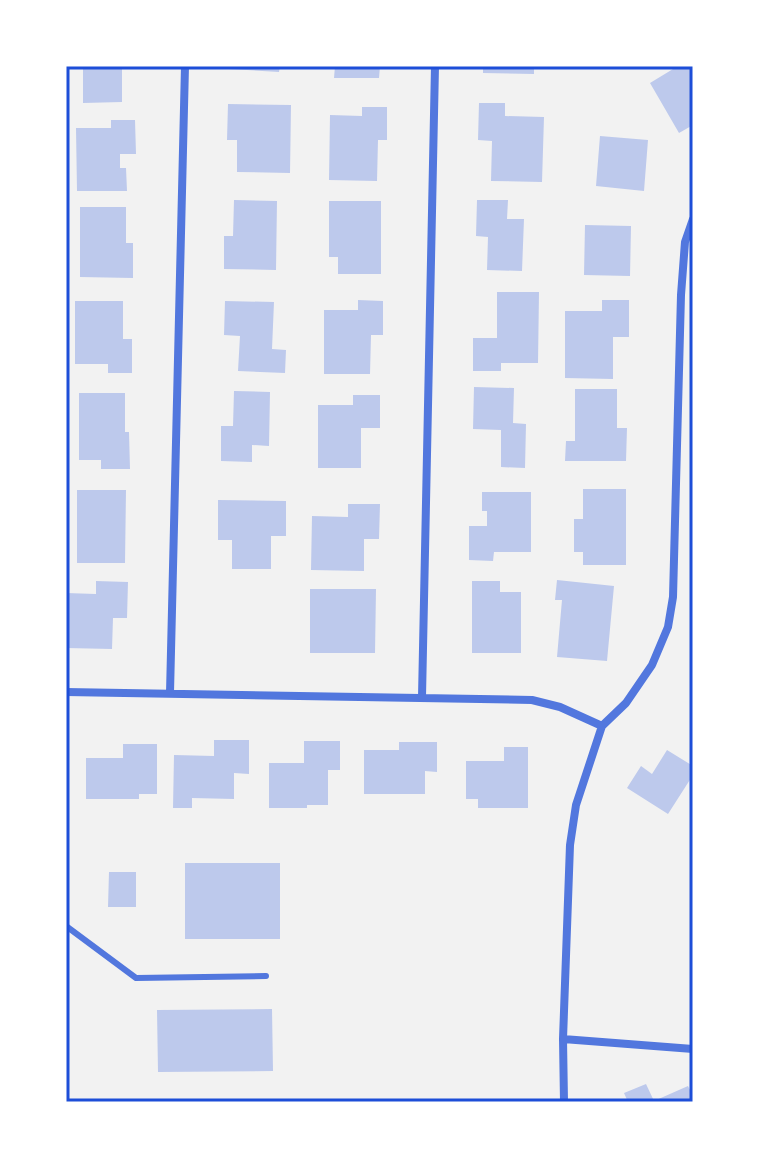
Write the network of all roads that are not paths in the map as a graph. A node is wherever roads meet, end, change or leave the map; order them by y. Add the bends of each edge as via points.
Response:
1 (185, 66) edge
2 (435, 66) edge
3 (693, 219) edge
4 (66, 692) edge
5 (170, 693) junction
6 (422, 697) junction
7 (602, 726) junction
8 (66, 926) edge
9 (266, 976) dead end
10 (563, 1039) junction
11 (693, 1049) edge
12 (564, 1102) edge

1 - 5 street
2 - 6 street
3 - 7 street via 685,242 681,295 668,627 652,665
4 - 5 street
5 - 6 street
6 - 7 street via 532,700
7 - 10 street via 576,805 570,845
8 - 9 lane via 136,978
10 - 11 street
10 - 12 street

